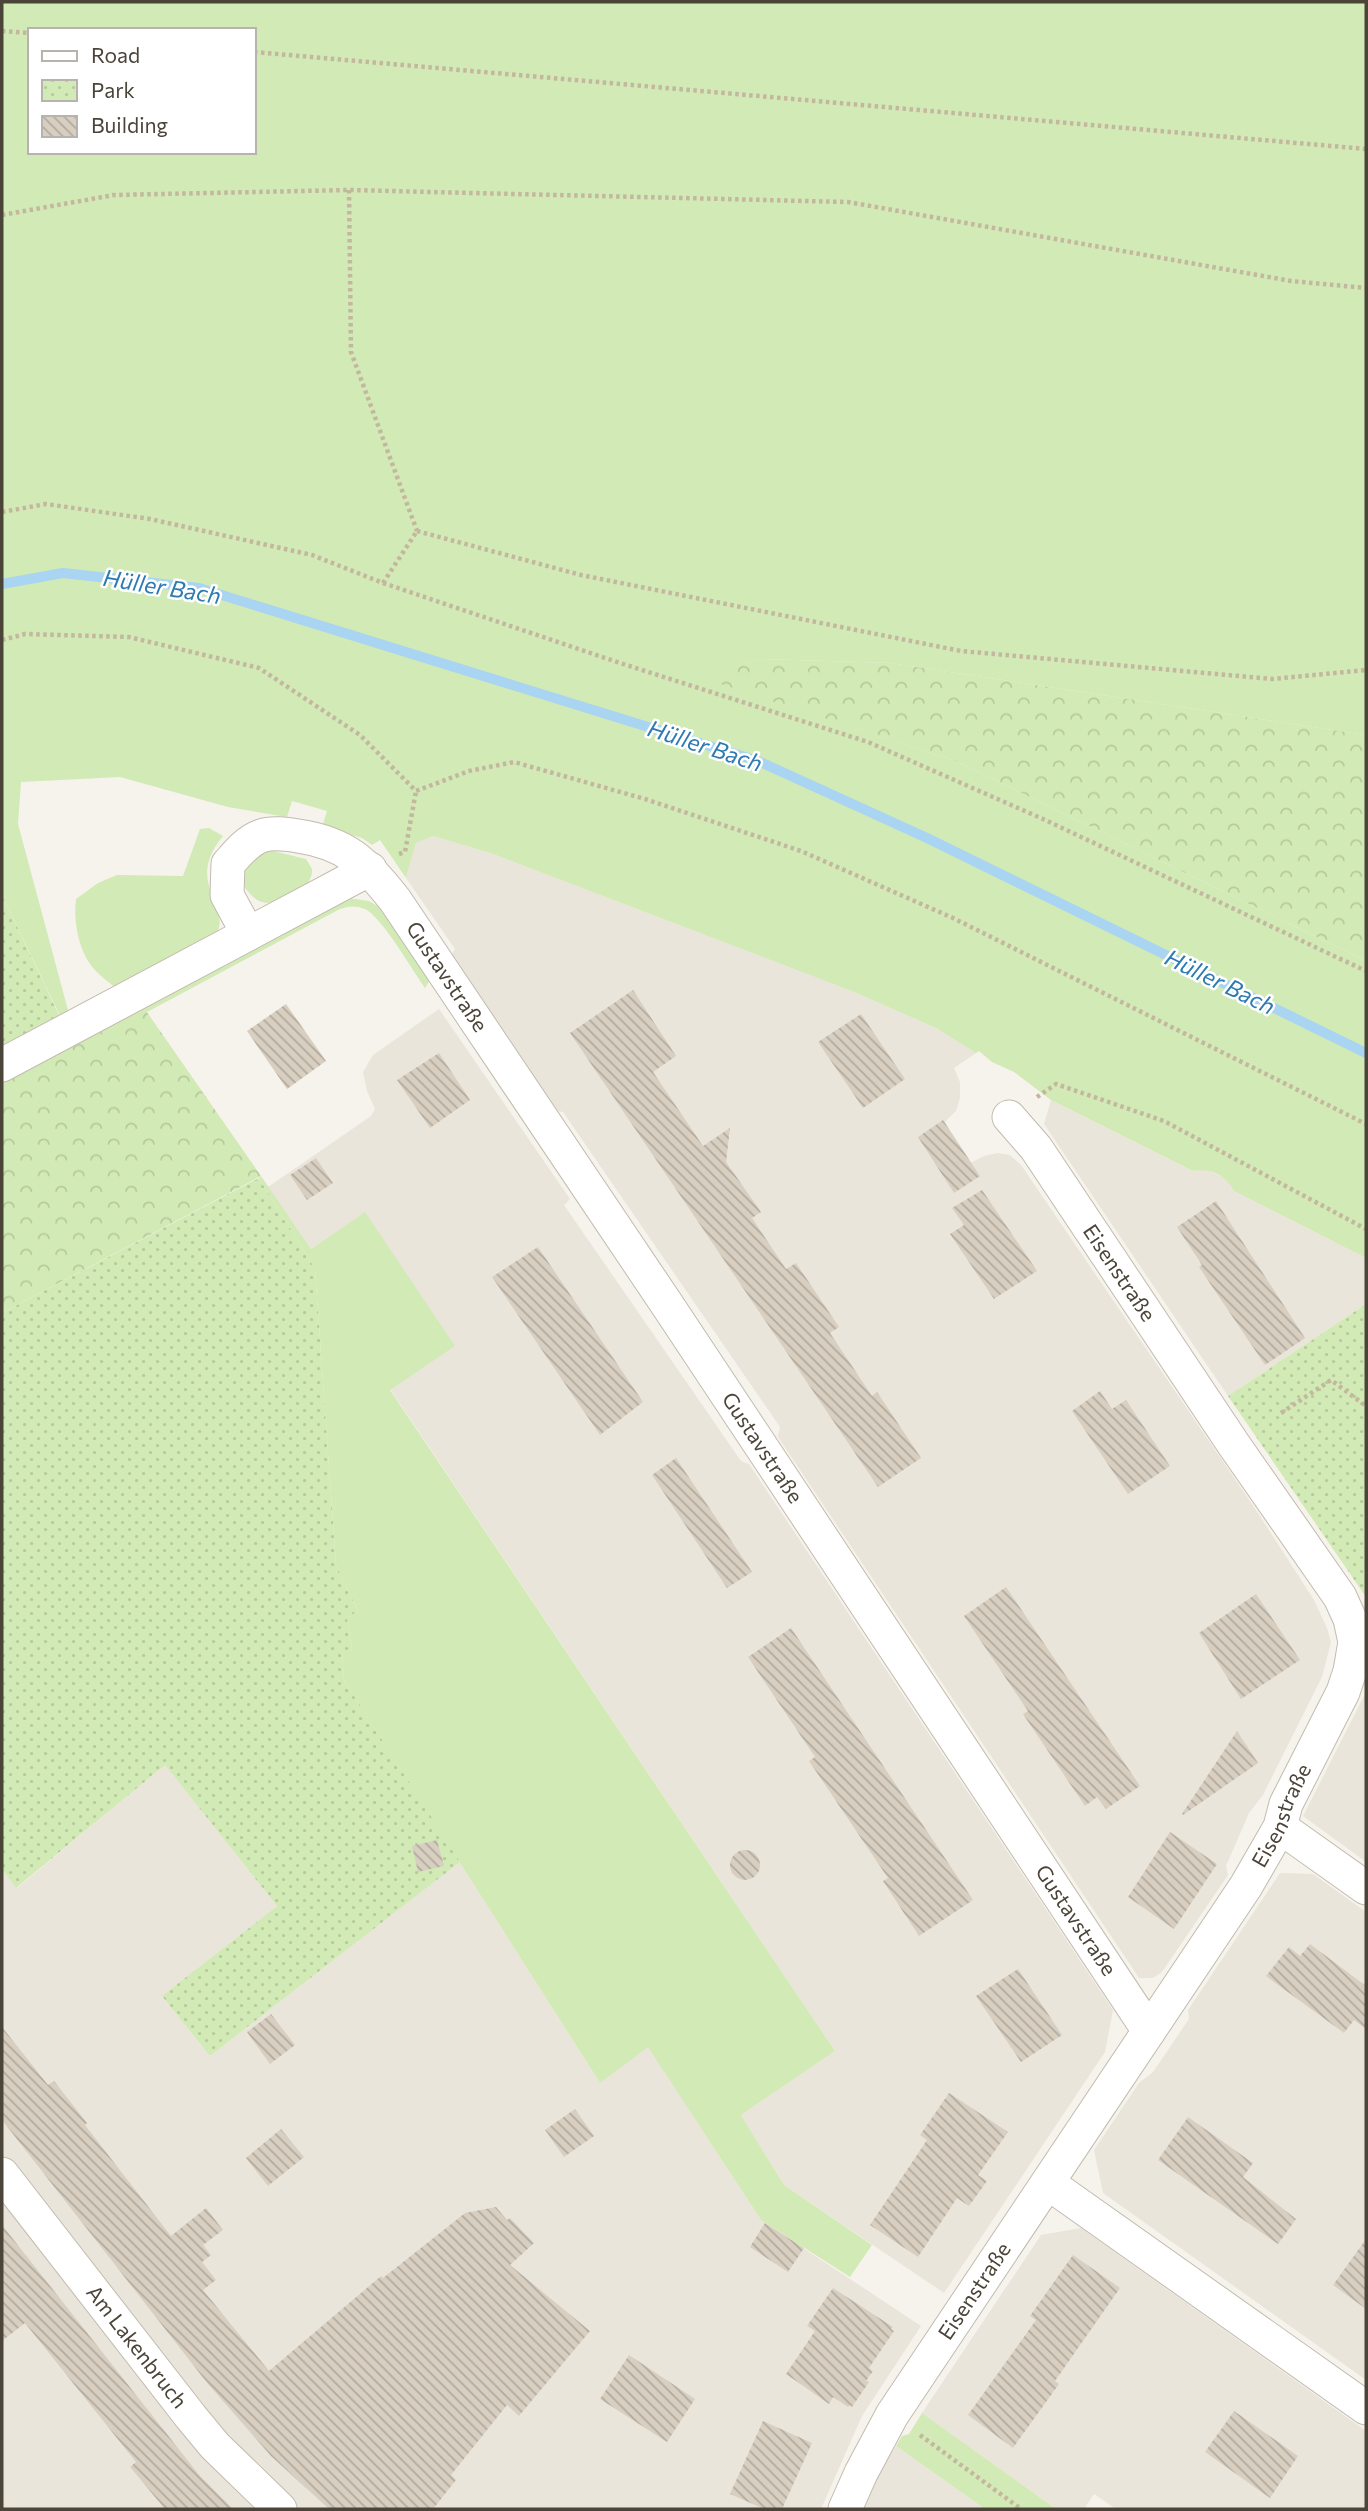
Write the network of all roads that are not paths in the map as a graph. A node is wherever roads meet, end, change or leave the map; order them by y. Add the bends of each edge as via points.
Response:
1 (370, 869) junction
2 (248, 934) junction
3 (2, 1065) edge
4 (1009, 1117) road end
5 (1280, 1827) junction
6 (1366, 1888) edge
7 (1149, 2031) junction
8 (2, 2174) edge
9 (1048, 2182) junction
10 (1366, 2408) edge
11 (279, 2509) edge
12 (845, 2509) edge

1 - 2 street
1 - 2 street, Gustavstraße via 341,848 314,838 282,833 260,836 228,864 227,895
1 - 7 street, Gustavstraße via 668,1306
2 - 3 street
4 - 5 street, Eisenstraße via 1036,1148 1340,1597 1350,1619 1355,1642 1343,1692 1286,1804
5 - 6 street
5 - 7 street, Eisenstraße
7 - 9 street, Eisenstraße
8 - 11 street, Am Lakenbruch via 191,2417
9 - 10 street
9 - 12 street, Eisenstraße via 892,2415

